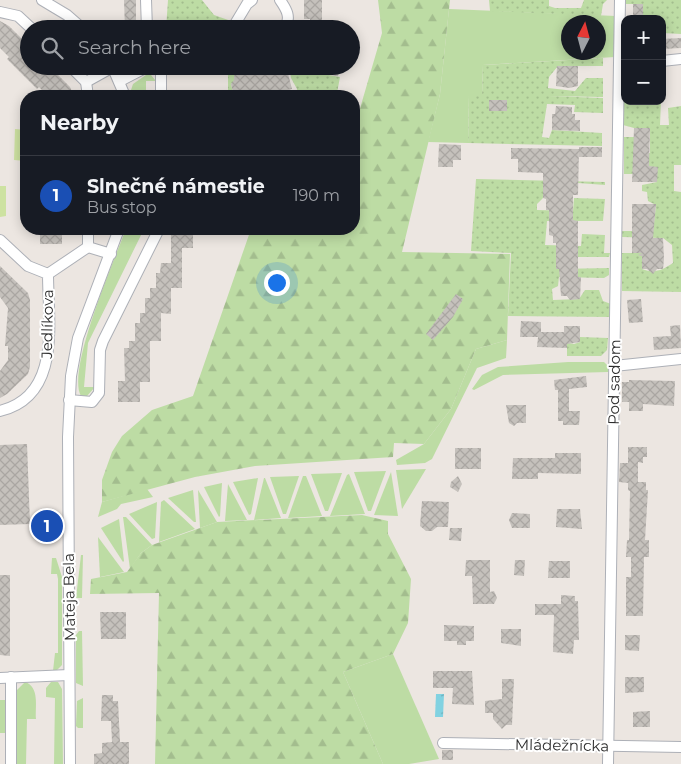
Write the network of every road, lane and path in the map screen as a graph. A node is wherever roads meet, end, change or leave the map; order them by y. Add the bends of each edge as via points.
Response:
1 (42, 0) edge
2 (146, 0) edge
3 (252, 0) edge
4 (280, 0) edge
5 (620, 0) edge
6 (0, 12) edge
7 (22, 20) edge
8 (73, 20) edge
9 (147, 20) edge
10 (237, 20) edge
11 (289, 20) edge
12 (681, 59) edge
13 (622, 60) edge
14 (666, 60) edge
15 (79, 75) edge
16 (99, 75) edge
17 (117, 75) edge
18 (131, 75) edge
19 (161, 75) edge
20 (120, 81) junction
21 (86, 82) junction
22 (87, 90) edge
23 (123, 90) edge
24 (161, 90) edge
25 (621, 101) edge
26 (88, 235) edge
27 (117, 235) edge
28 (156, 235) edge
29 (0, 240) edge
30 (88, 247) junction
31 (110, 254) junction
32 (48, 274) junction
33 (681, 359) edge
34 (614, 366) junction
35 (69, 400) junction
36 (0, 412) edge
37 (69, 676) junction
38 (12, 677) junction
39 (0, 678) edge
40 (443, 743) dead end
41 (608, 746) junction
42 (681, 747) edge
43 (11, 764) edge
44 (70, 764) edge
45 (608, 764) edge

1 - 8 street
2 - 9 street
3 - 10 street
4 - 11 street
5 - 13 street, Pod sadom
6 - 7 street
12 - 14 street
15 - 21 street
16 - 21 street
17 - 20 street
18 - 20 street
19 - 24 street
20 - 23 street
21 - 22 street
25 - 34 street, Pod sadom
26 - 30 street
27 - 31 street, Mateja Bela
28 - 35 street via 103,341 99,394 92,402
29 - 32 street, Jedlíkova via 28,266
30 - 31 street
30 - 32 street
31 - 35 street, Mateja Bela via 78,338
32 - 36 street, Jedlíkova via 48,360 45,371 25,400
33 - 34 street
34 - 41 street, Pod sadom
35 - 37 street, Mateja Bela
37 - 38 street
37 - 44 street, Mateja Bela
38 - 39 street
38 - 43 street
40 - 41 street, Mládežnícka
41 - 42 street, Mládežnícka
41 - 45 street, Pod sadom

